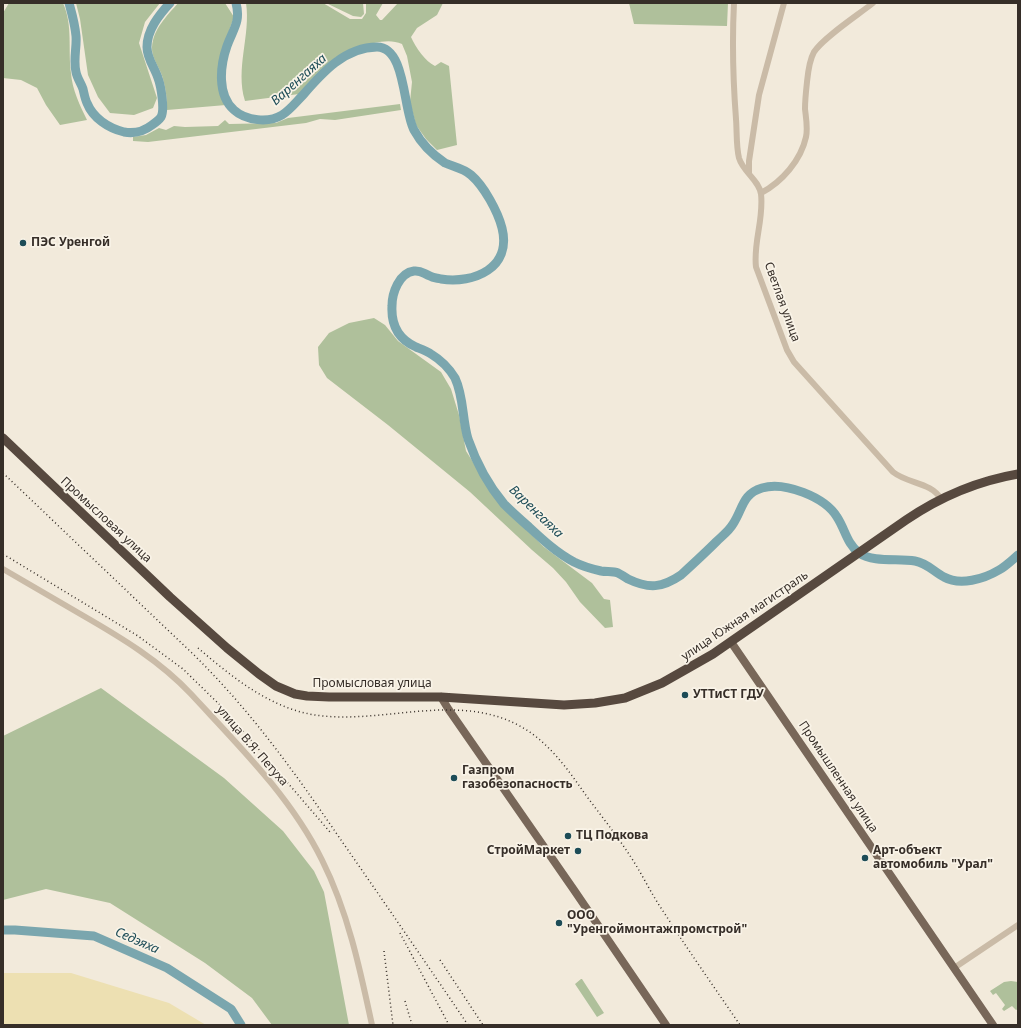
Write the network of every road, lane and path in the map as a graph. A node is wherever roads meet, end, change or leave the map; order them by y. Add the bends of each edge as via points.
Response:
1 (734, 3) edge
2 (784, 3) edge
3 (873, 3) edge
4 (749, 173) junction
5 (761, 192) junction
6 (3, 438) edge
7 (1018, 474) edge
8 (941, 499) junction
9 (3, 569) edge
10 (731, 642) junction
11 (441, 697) junction
12 (1018, 925) edge
13 (954, 968) junction
14 (372, 1025) edge
15 (666, 1025) edge
16 (993, 1025) edge

1 - 4 street via 733,73 737,144 740,160
2 - 4 street via 759,95
3 - 5 street via 814,52 808,72 804,144 789,170
4 - 5 street
5 - 8 street, Светлая улица via 756,267 790,357 893,472 903,479 933,490
6 - 11 highway, Промысловая улица via 212,635 276,686 295,694 319,697
7 - 8 highway via 986,481
8 - 10 highway, улица Южная магистраль via 915,514
9 - 14 street, улица В.Я. Петуха via 106,629 158,663 191,694 272,784 306,831 332,882 357,958
10 - 11 highway, улица Южная магистраль via 662,683 611,701 548,705
10 - 13 main road, Промышленная улица
11 - 15 main road, Промысловая улица
12 - 13 street
13 - 16 main road, Промышленная улица

